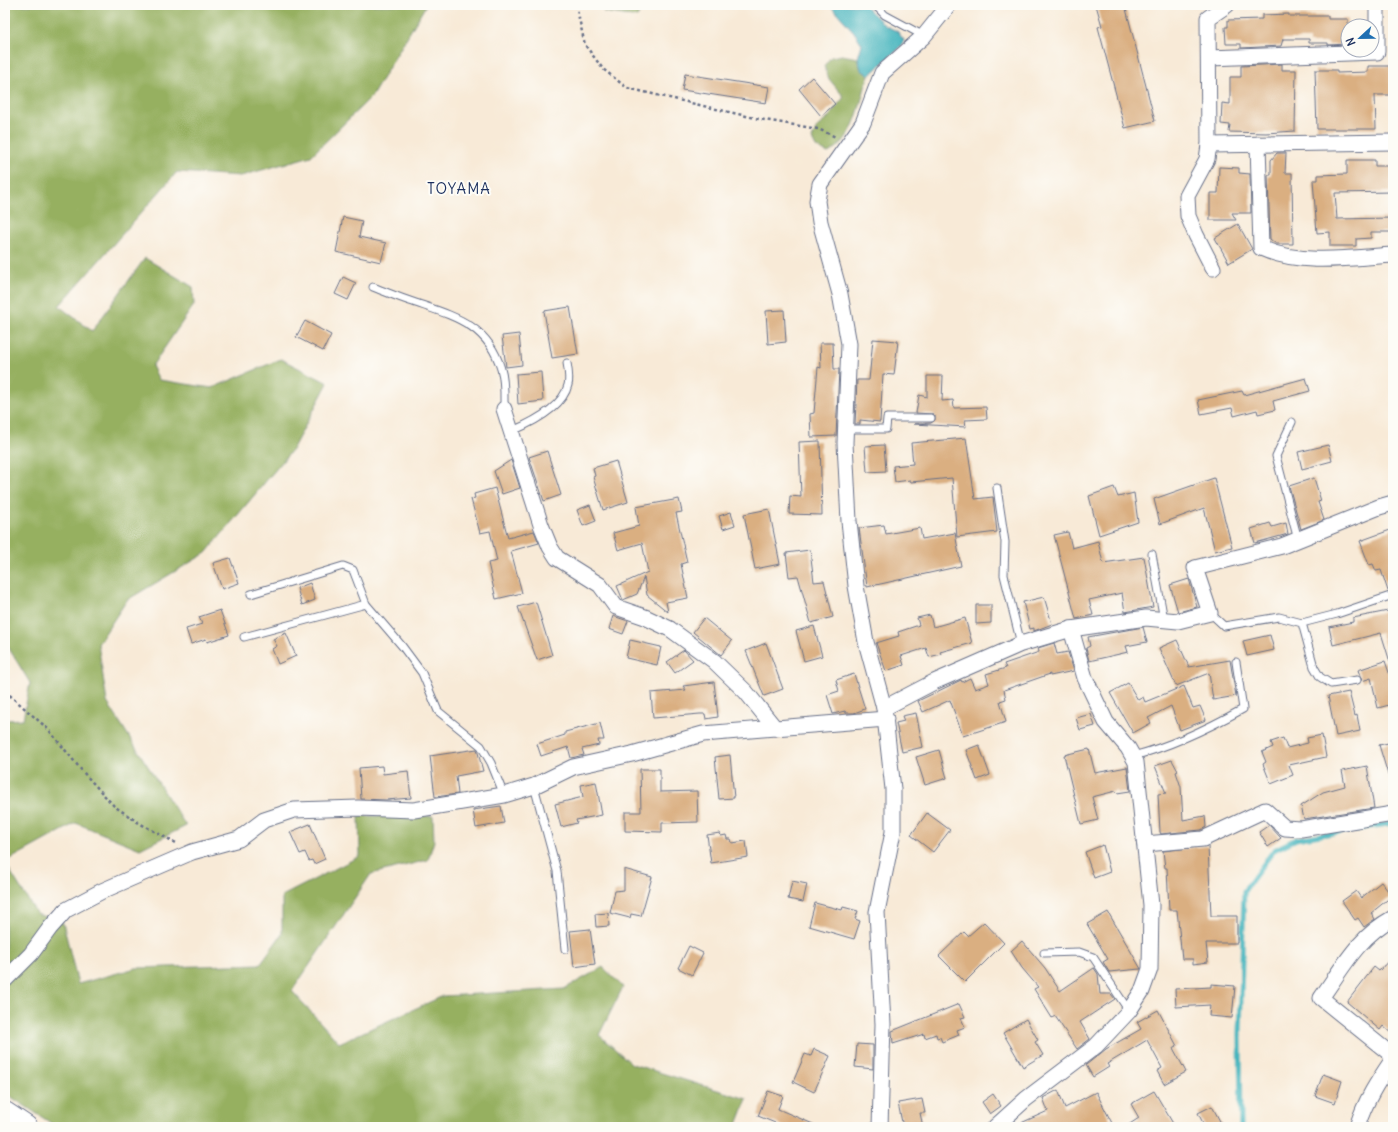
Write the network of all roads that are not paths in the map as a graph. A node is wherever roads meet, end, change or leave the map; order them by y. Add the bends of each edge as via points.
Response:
1 (876, 5) edge
2 (949, 5) edge
3 (1227, 5) edge
4 (1377, 5) edge
5 (924, 36) junction
6 (1209, 58) junction
7 (1393, 142) edge
8 (1258, 144) junction
9 (1209, 145) junction
10 (1393, 255) edge
11 (1213, 268) dead end
12 (373, 287) dead end
13 (567, 363) dead end
14 (504, 409) joint
15 (931, 418) dead end
16 (1292, 422) dead end
17 (845, 429) junction
18 (512, 432) junction
19 (997, 488) dead end
20 (1393, 503) edge
21 (1298, 540) junction
22 (1152, 554) dead end
23 (251, 594) dead end
24 (1393, 595) edge
25 (366, 604) junction
26 (1210, 614) junction
27 (1164, 620) junction
28 (1302, 623) junction
29 (1071, 629) junction
30 (244, 637) dead end
31 (1021, 644) junction
32 (1236, 662) dead end
33 (1357, 680) dead end
34 (885, 714) junction
35 (775, 728) junction
36 (1132, 756) junction
37 (534, 786) junction
38 (504, 795) junction
39 (1393, 814) edge
40 (1145, 844) junction
41 (1393, 918) edge
42 (565, 949) dead end
43 (1044, 953) dead end
44 (5, 980) edge
45 (1129, 1011) junction
46 (1393, 1058) edge
47 (5, 1113) edge
48 (26, 1127) edge
49 (880, 1127) edge
50 (995, 1127) edge
51 (1357, 1127) edge

1 - 5 lane via 885,14
2 - 5 street
3 - 6 street via 1208,18
4 - 6 street via 1377,52
5 - 17 street via 882,74 863,123 820,184 817,201 820,222 840,294 850,344
6 - 9 street
7 - 8 street
8 - 9 street
8 - 10 street via 1261,248 1276,255 1326,259
9 - 11 street via 1207,159 1187,196 1188,216
12 - 14 lane via 441,311 477,330 490,343 502,370
13 - 18 lane via 568,385 559,401 531,423
14 - 18 street
15 - 17 lane via 887,418 886,429
16 - 21 lane via 1276,456
17 - 34 street via 849,522 856,586 866,642
18 - 35 street via 541,525 557,558 600,585 616,607 670,629 714,661 746,692
19 - 31 lane via 1005,542 1004,575
20 - 21 street
21 - 26 street via 1195,568
22 - 27 lane
23 - 25 lane via 343,566 353,570
24 - 28 lane
25 - 30 lane
25 - 38 lane via 422,673 438,711 481,746
26 - 27 street via 1178,621
26 - 28 lane via 1224,626 1279,617
27 - 29 street via 1146,618
28 - 33 lane via 1314,666 1320,677 1330,684
29 - 31 street
29 - 36 street via 1085,678 1106,722
31 - 34 street via 934,682
32 - 36 lane via 1243,709 1199,733 1158,750
34 - 35 street
34 - 49 street via 893,789 893,825 877,912 882,1024
35 - 37 street via 704,734 574,767
36 - 40 street via 1136,762
37 - 38 street
37 - 42 lane via 557,871
38 - 44 street via 414,810 294,810 264,820 239,839 192,852 102,891 66,910 31,954
39 - 40 street via 1301,829 1285,828 1265,810 1203,839
40 - 45 street via 1151,905 1150,969 1142,991
41 - 46 street via 1361,941 1321,998
43 - 45 lane via 1079,952 1093,958
45 - 50 street via 1096,1046 1026,1099
46 - 51 street via 1362,1109
47 - 48 main road

